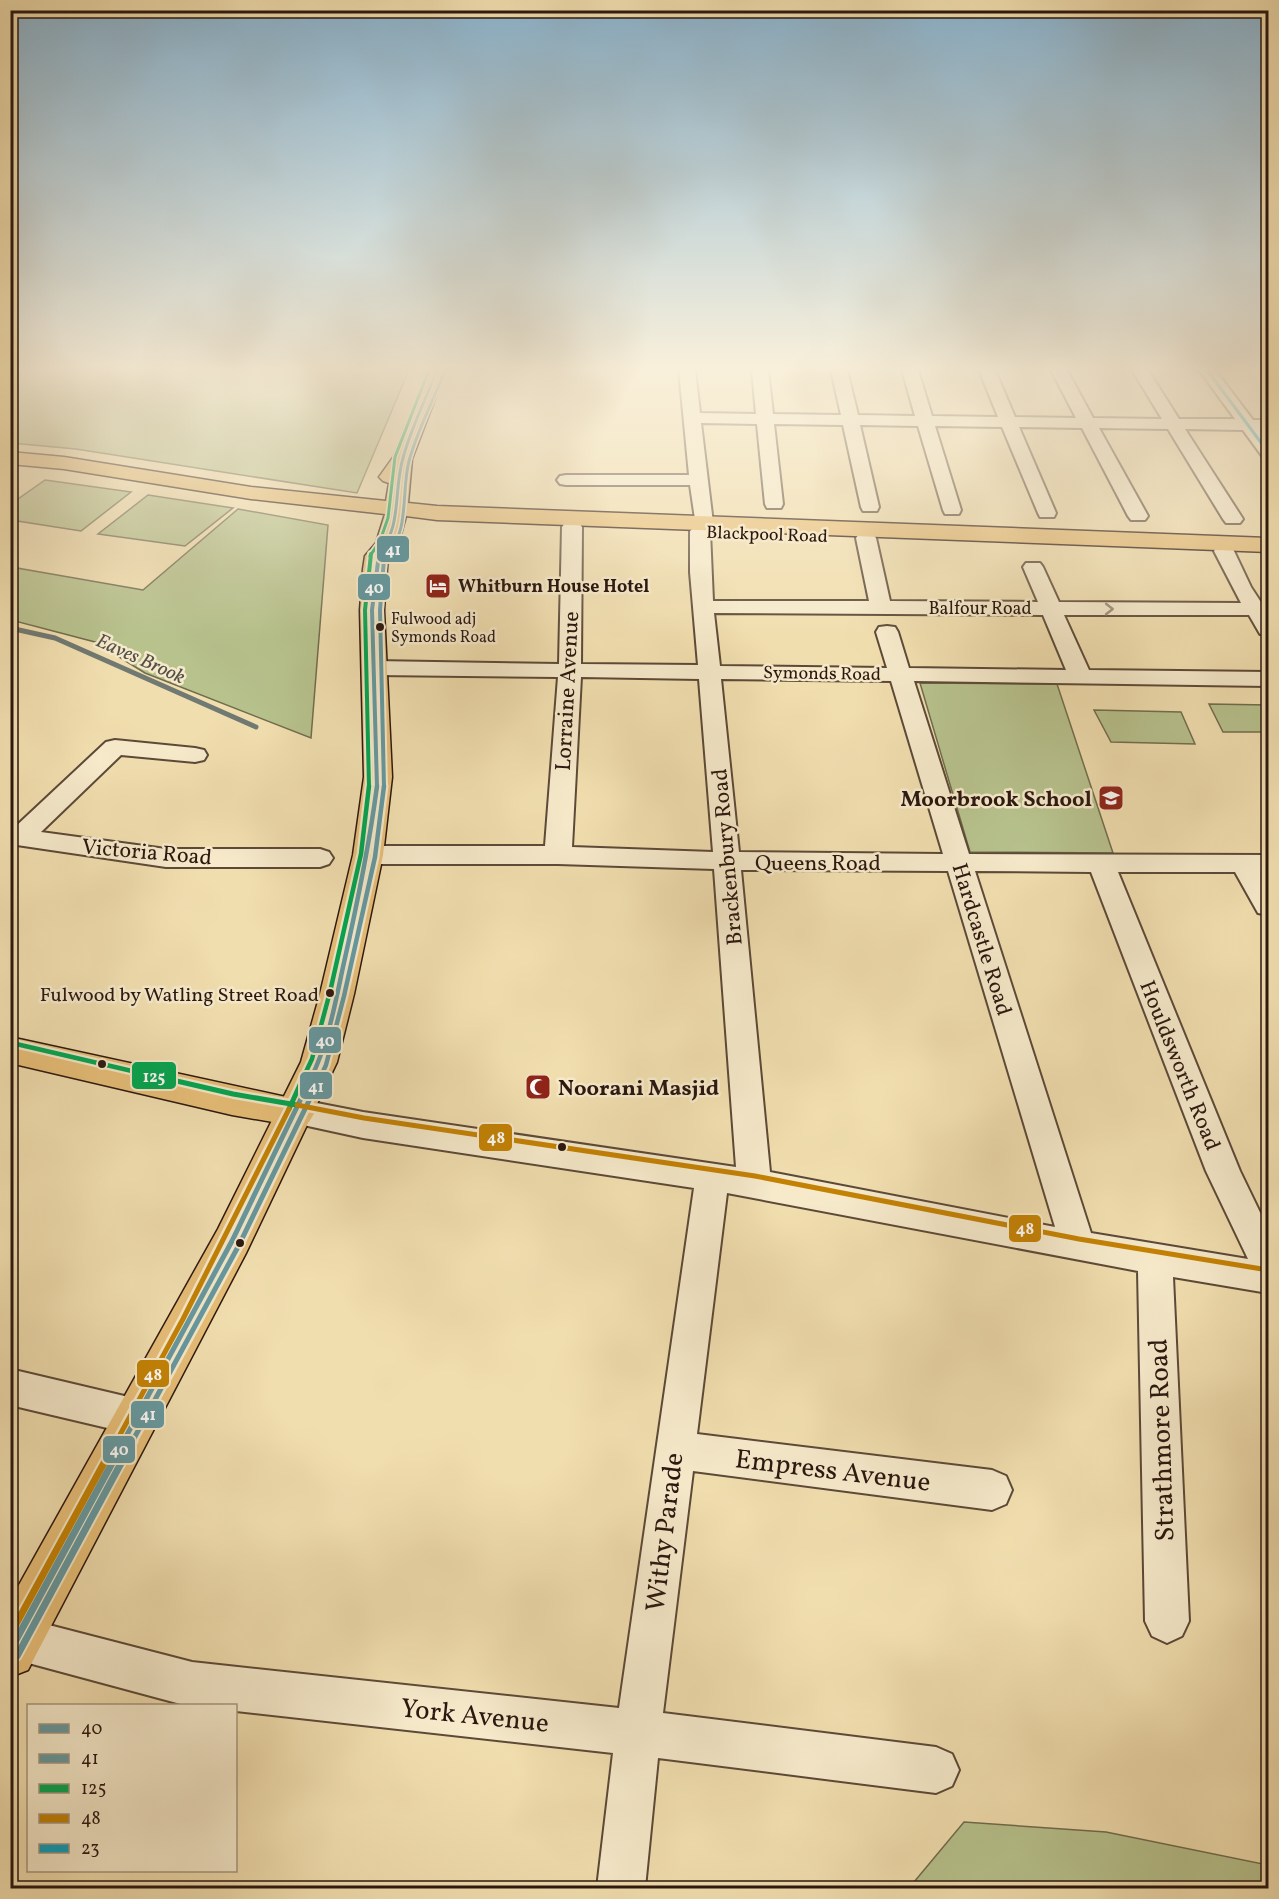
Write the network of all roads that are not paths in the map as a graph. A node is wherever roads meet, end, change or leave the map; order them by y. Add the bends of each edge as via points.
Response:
1 (17, 459) edge
2 (402, 459) joint
3 (696, 459) edge
4 (769, 459) edge
5 (860, 459) edge
6 (938, 459) edge
7 (1025, 459) edge
8 (1107, 459) edge
9 (1194, 459) edge
10 (567, 480) dead end
11 (698, 480) junction
12 (384, 486) junction
13 (269, 495) junction
14 (773, 499) dead end
15 (327, 500) junction
16 (869, 501) dead end
17 (951, 507) dead end
18 (1046, 510) dead end
19 (384, 513) junction
20 (1137, 515) dead end
21 (1232, 517) dead end
22 (448, 523) junction
23 (572, 527) junction
24 (702, 527) junction
25 (866, 538) junction
26 (1269, 545) edge
27 (382, 551) junction
28 (1224, 551) junction
29 (1269, 553) edge
30 (1033, 567) dead end
31 (705, 607) junction
32 (1051, 609) junction
33 (1256, 609) junction
34 (884, 620) junction
35 (1269, 629) edge
36 (375, 668) junction
37 (570, 670) junction
38 (709, 672) junction
39 (902, 674) junction
40 (1080, 676) junction
41 (1269, 679) edge
42 (195, 755) dead end
43 (15, 837) edge
44 (368, 855) junction
45 (558, 855) junction
46 (320, 858) dead end
47 (727, 861) junction
48 (960, 862) junction
49 (1101, 863) junction
50 (1256, 864) edge
51 (1269, 906) edge
52 (10, 1050) edge
53 (296, 1112) junction
54 (712, 1176) junction
55 (754, 1183) junction
56 (1078, 1246) junction
57 (1155, 1259) junction
58 (1269, 1264) edge
59 (1269, 1278) edge
60 (10, 1388) edge
61 (137, 1417) junction
62 (674, 1450) junction
63 (992, 1490) dead end
64 (1167, 1621) dead end
65 (14, 1645) edge
66 (638, 1733) junction
67 (936, 1770) dead end
68 (621, 1888) edge

1 - 13 main road, Blackpool Road
2 - 12 main road
2 - 19 main road
3 - 11 street, Brackenbury Road
4 - 14 street
5 - 16 street
6 - 17 street
7 - 18 street
8 - 20 street
9 - 21 street
10 - 11 street
11 - 24 street, Brackenbury Road
12 - 15 main road via 366,494
12 - 19 main road
13 - 15 main road, Blackpool Road
13 - 19 main road, Blackpool Road via 295,504
15 - 19 main road, Blackpool Road
19 - 22 main road, Blackpool Road
19 - 24 main road, Blackpool Road
19 - 27 main road
22 - 23 main road, Blackpool Road
22 - 27 main road via 411,532
23 - 24 main road, Blackpool Road
23 - 37 street, Lorraine Avenue
24 - 25 main road, Blackpool Road
24 - 26 main road, Blackpool Road
24 - 31 street, Brackenbury Road via 700,572
25 - 28 main road, Blackpool Road
25 - 34 street, Hardcastle Road
27 - 36 main road via 372,610
28 - 29 main road, Blackpool Road
28 - 33 street
30 - 32 street
31 - 34 street, Balfour Road
31 - 38 street, Brackenbury Road
32 -> 33 street, Balfour Road
32 - 34 street, Balfour Road
32 - 40 street
33 - 35 street
34 - 39 street, Hardcastle Road
36 - 37 street, Symonds Road
36 - 44 main road via 378,777
37 - 38 street, Symonds Road
37 - 45 street, Lorraine Avenue
38 - 39 street, Symonds Road
38 - 47 street, Brackenbury Road
39 - 40 street, Symonds Road
39 - 48 street, Hardcastle Road
40 - 41 street, Symonds Road
42 - 43 street via 115,747
43 - 46 street, Victoria Road via 166,858
44 - 45 street, Queens Road
44 - 53 main road via 318,1062
45 - 47 street, Queens Road
47 - 48 street, Queens Road
47 - 55 street, Brackenbury Road
48 - 49 street, Queens Road
48 - 56 street, Hardcastle Road
49 - 50 street, Queens Road
49 - 58 street, Houldsworth Road via 1223,1171
50 - 51 street
52 - 53 main road
53 - 54 street
53 - 61 main road
54 - 55 street
54 - 62 street, Withy Parade
55 - 56 street
56 - 57 street
57 - 59 street
57 - 64 street, Strathmore Road
60 - 61 street
61 - 65 main road
62 - 63 street, Empress Avenue
62 - 66 street, Withy Parade
65 - 66 street, York Avenue via 192,1684
66 - 67 street, York Avenue
66 - 68 street, Withy Parade

